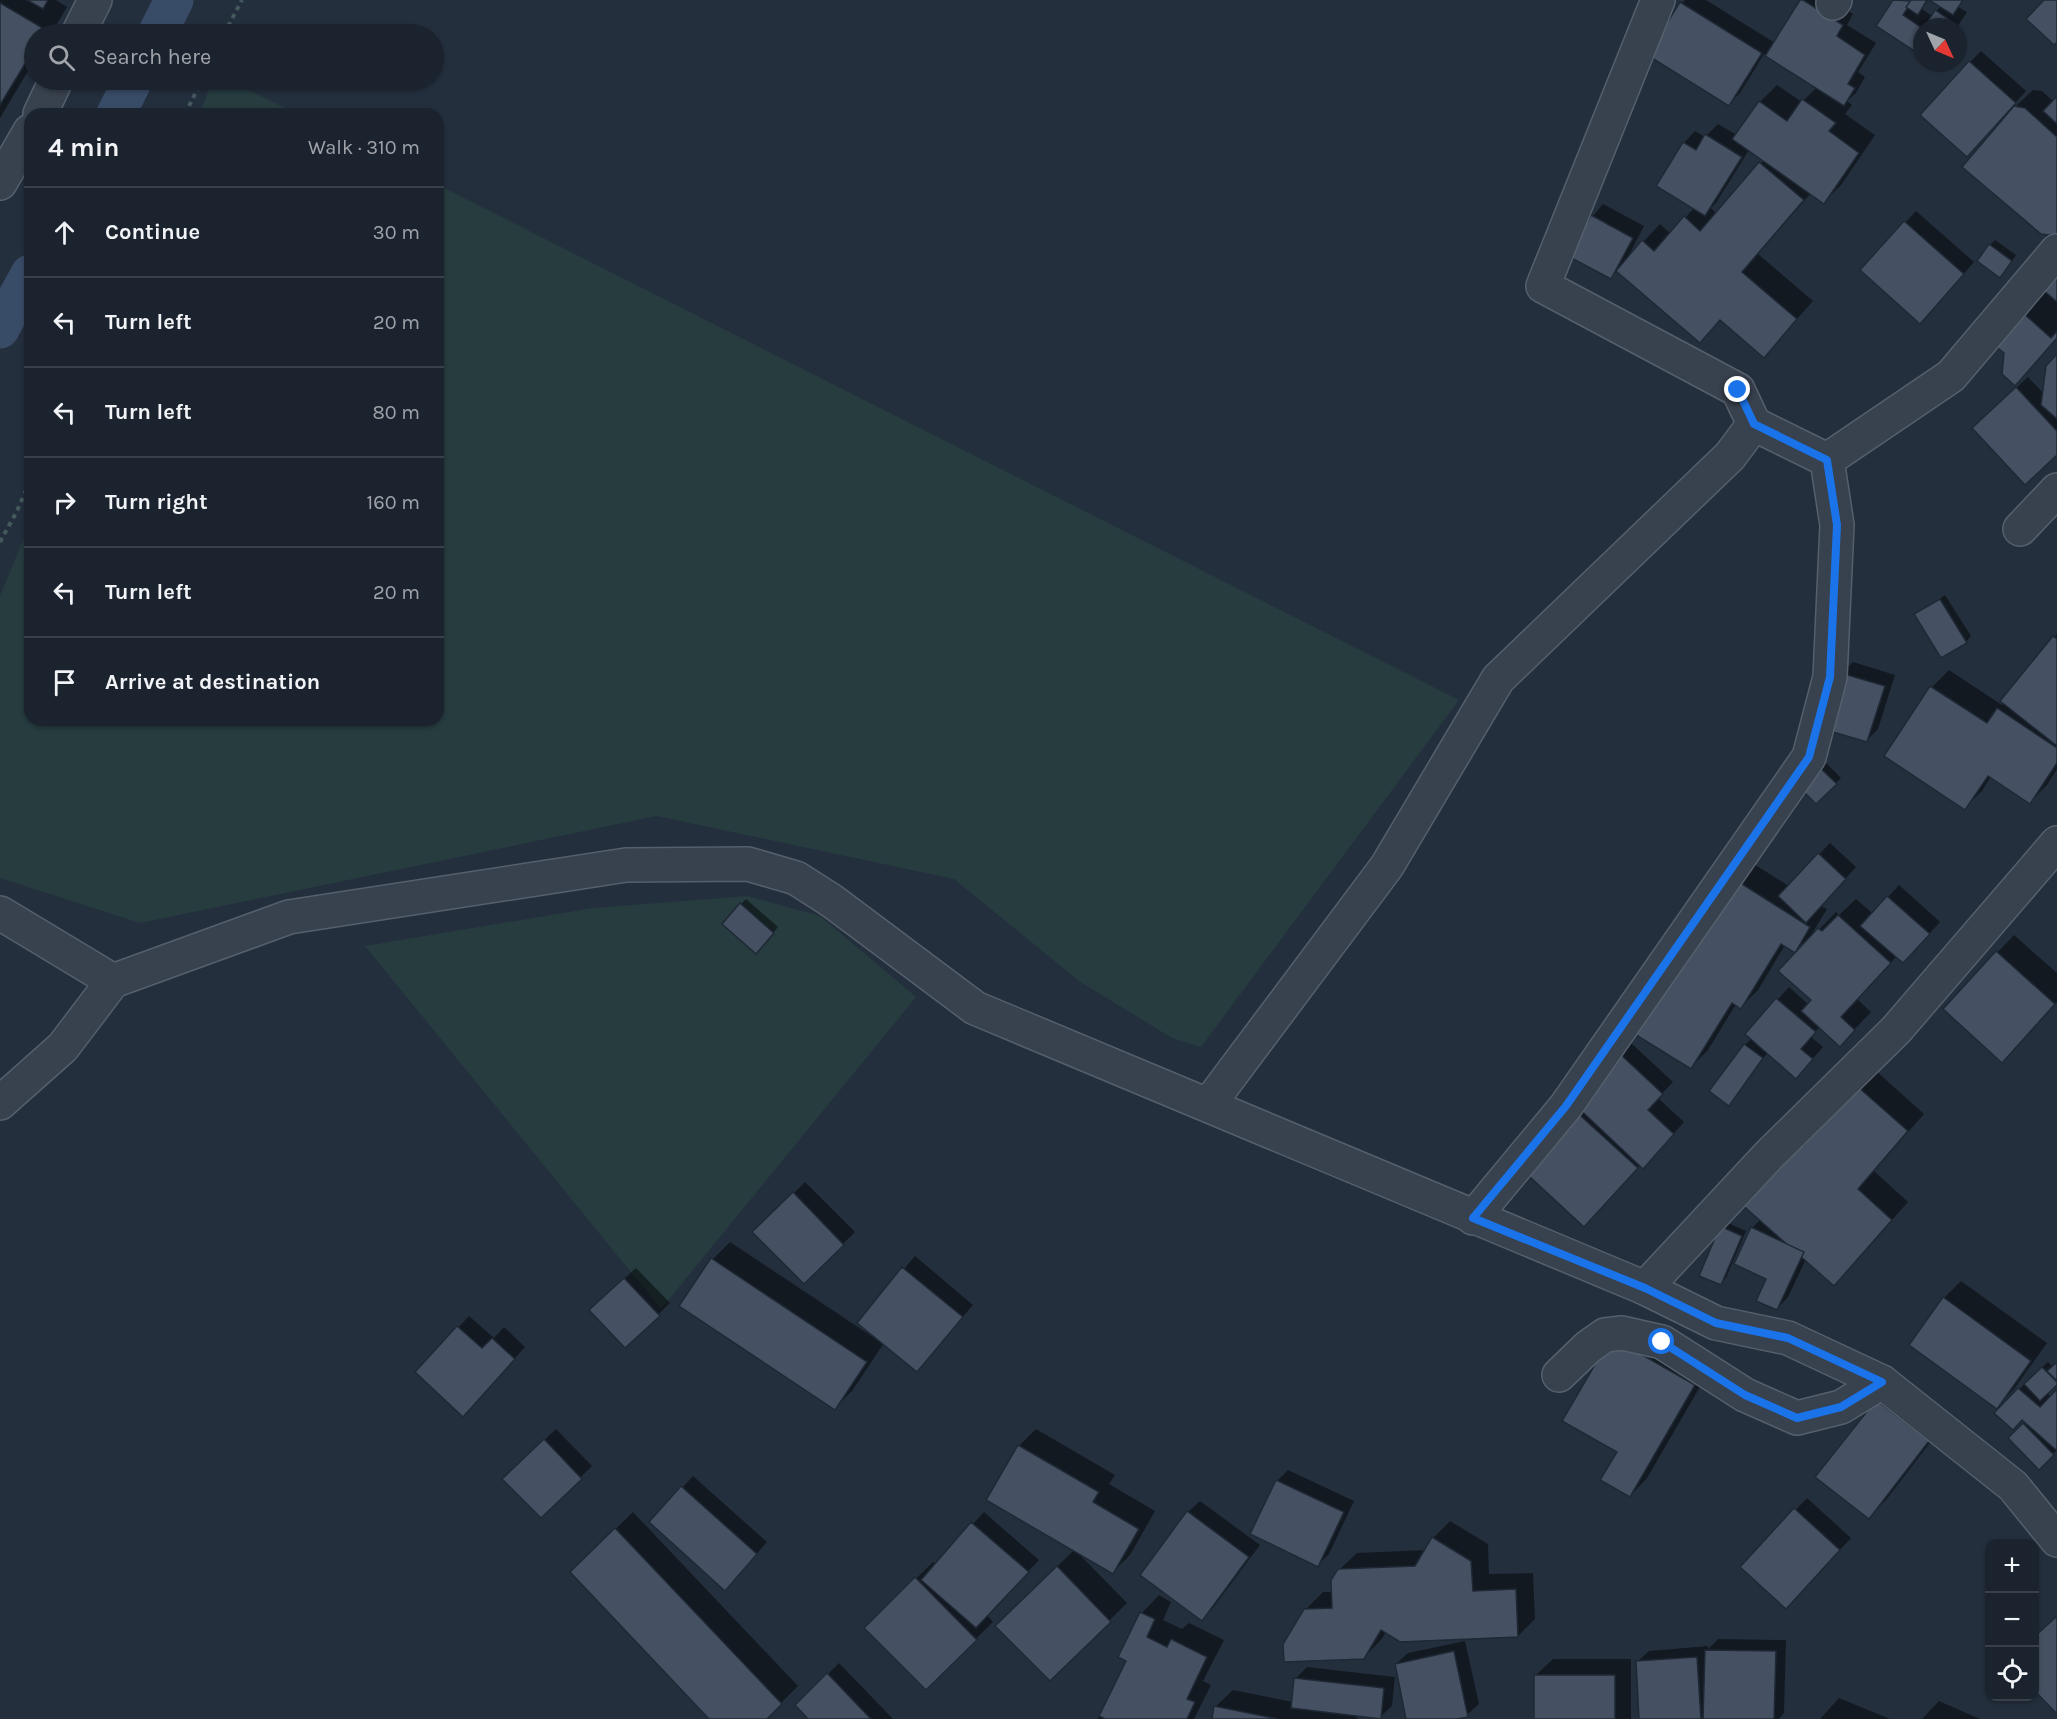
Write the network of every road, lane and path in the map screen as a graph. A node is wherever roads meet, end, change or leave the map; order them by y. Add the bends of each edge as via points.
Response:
1 (95, 0) edge
2 (242, 0) edge
3 (1658, 0) edge
4 (83, 24) edge
5 (229, 24) edge
6 (51, 90) edge
7 (197, 90) edge
8 (42, 108) edge
9 (188, 108) edge
10 (24, 141) edge
11 (0, 183) edge
12 (2057, 251) edge
13 (1754, 424) junction
14 (1827, 460) junction
15 (2057, 490) edge
16 (24, 495) edge
17 (2020, 529) dead end
18 (0, 542) edge
19 (2057, 843) edge
20 (0, 913) edge
21 (113, 981) junction
22 (0, 1103) edge
23 (1209, 1104) junction
24 (1473, 1218) junction
25 (1645, 1288) junction
26 (1559, 1375) dead end
27 (1882, 1382) junction
28 (2057, 1540) edge

1 - 4 street
2 - 5 path
3 - 13 street via 1543,286 1738,390
6 - 8 street
7 - 9 path
10 - 11 street
12 - 14 street via 1951,376
13 - 14 street
13 - 23 street via 1730,456 1498,679 1387,866
14 - 24 street via 1837,525 1830,677 1809,757 1566,1106
15 - 17 street
16 - 18 path
19 - 25 street via 1896,1030 1769,1155
20 - 21 street
21 - 22 street via 63,1047
21 - 23 street via 289,917 626,865 748,864 796,878 975,1008
23 - 24 street
24 - 25 street
25 - 27 street via 1716,1323 1788,1338
26 - 27 street via 1605,1335 1622,1333 1662,1342 1745,1395 1797,1418 1841,1407
27 - 28 street via 2013,1486

